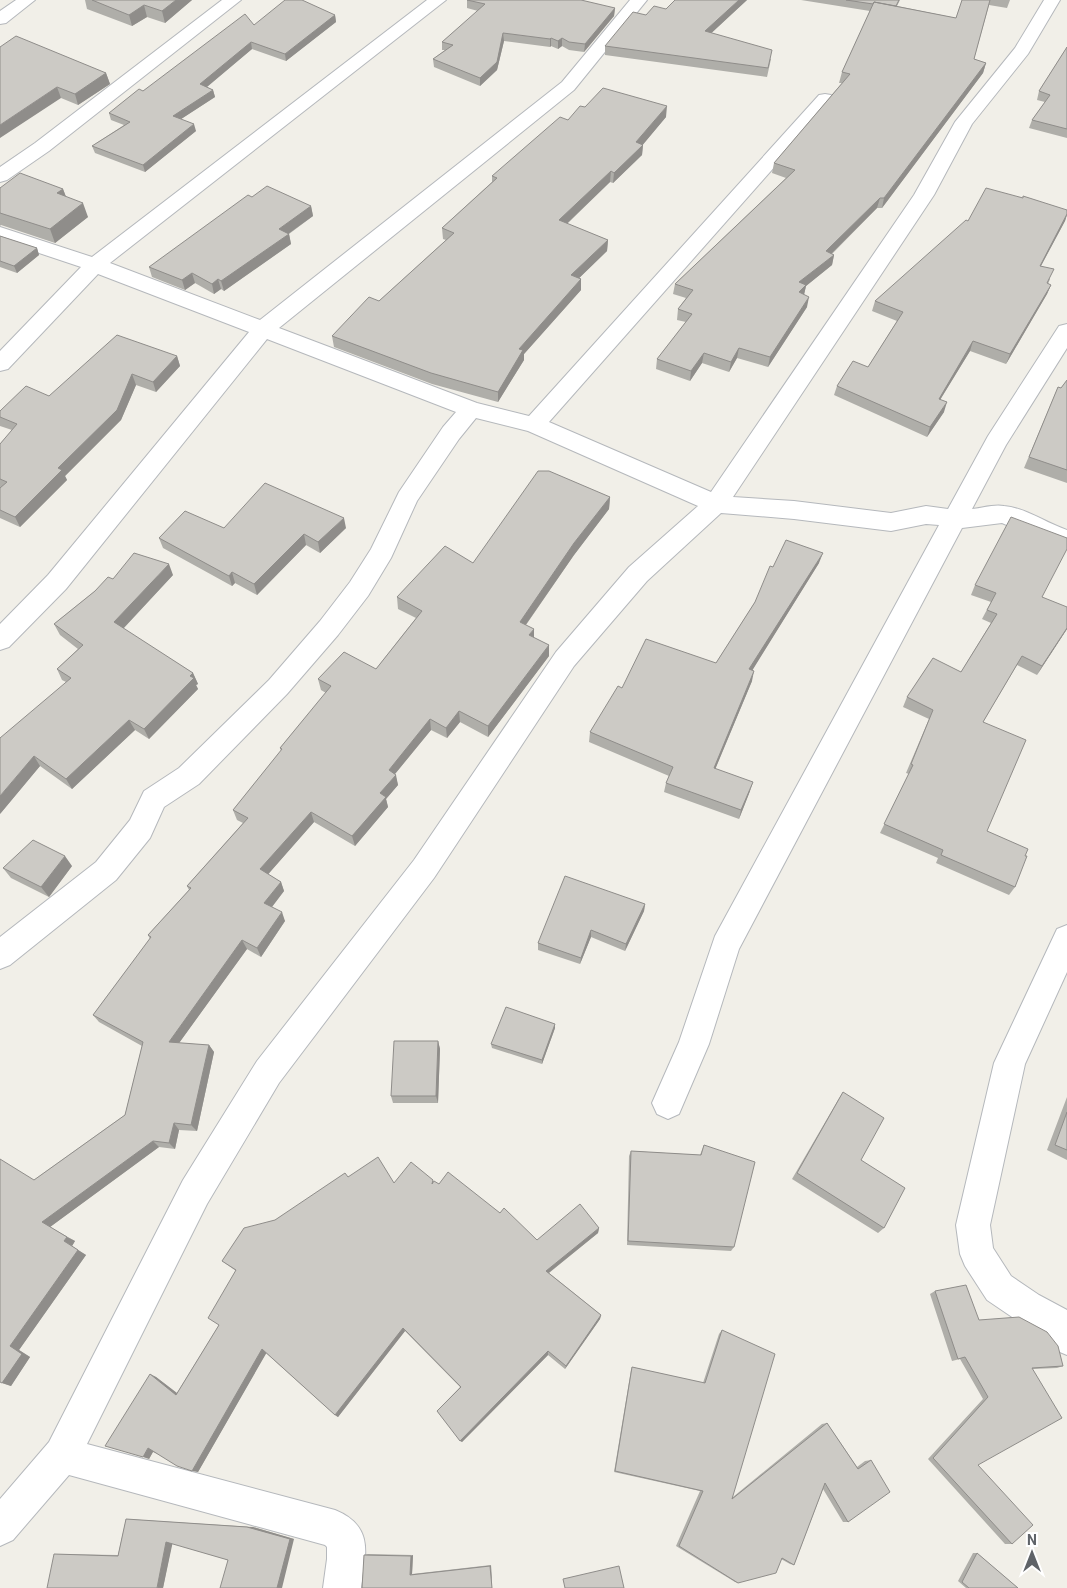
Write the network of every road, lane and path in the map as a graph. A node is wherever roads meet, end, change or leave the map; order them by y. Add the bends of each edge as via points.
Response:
1 (26, 0) edge
2 (234, 0) edge
3 (438, 0) edge
4 (640, 0) edge
5 (1052, 0) edge
6 (0, 19) edge
7 (825, 99) dead end
8 (0, 176) edge
9 (0, 233) edge
10 (95, 264) junction
11 (262, 330) junction
12 (1067, 331) edge
13 (0, 364) edge
14 (471, 409) junction
15 (534, 425) junction
16 (716, 504) junction
17 (954, 518) junction
18 (1067, 539) edge
19 (0, 640) edge
20 (1067, 939) edge
21 (0, 955) edge
22 (668, 1103) dead end
23 (1067, 1338) edge
24 (62, 1454) junction
25 (0, 1527) edge
26 (342, 1588) edge

1 - 6 street
2 - 8 street
3 - 10 street
4 - 11 street via 568,86
5 - 16 street via 1022,50 964,122 924,195
7 - 15 street
9 - 10 street
10 - 11 street
10 - 13 street
11 - 14 street
11 - 19 street via 57,582
12 - 17 street via 996,442
14 - 15 street
14 - 21 street via 408,498 382,552 359,589 310,650 278,687 189,776 154,799 140,829 106,871
15 - 16 street
16 - 17 street via 891,522 926,515
16 - 24 street via 638,574 565,659 424,869 268,1072 195,1192
17 - 18 street via 990,514 1012,516
17 - 22 street via 725,946 694,1044
20 - 23 street via 1010,1063 972,1225 977,1254 999,1288 1054,1321
24 - 25 street
24 - 26 street via 335,1529 345,1538

